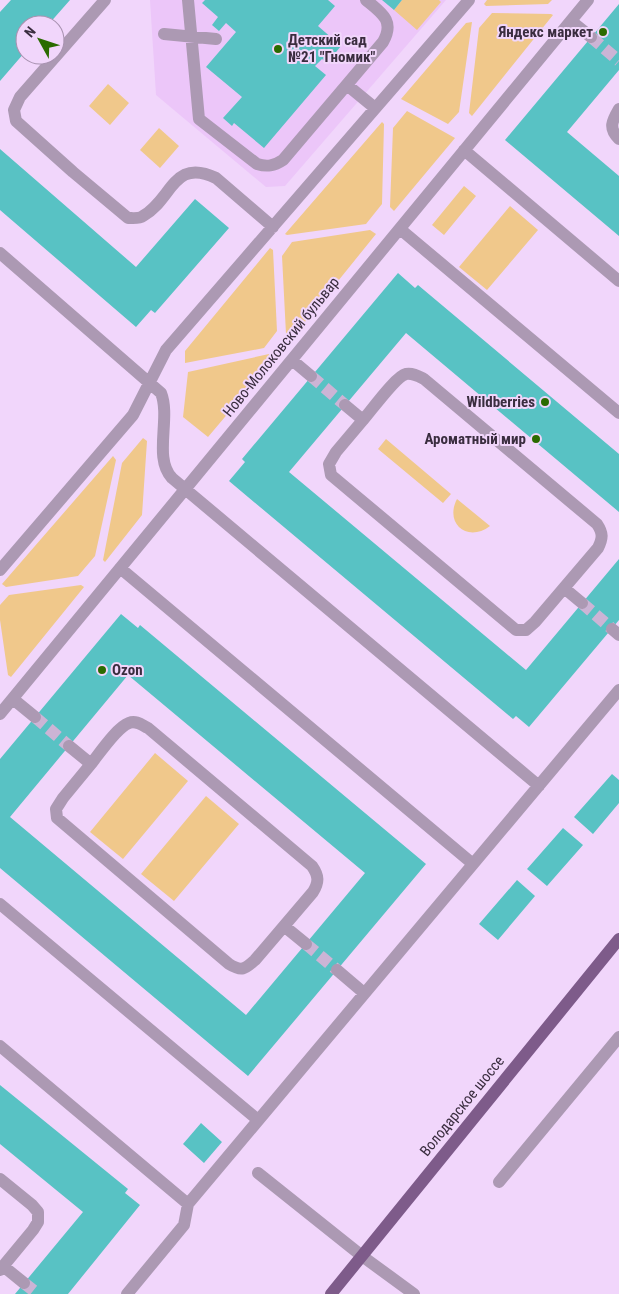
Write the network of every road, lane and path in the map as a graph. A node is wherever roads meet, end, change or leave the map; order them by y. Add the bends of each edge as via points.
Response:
1 (104, 0) edge
2 (188, 0) edge
3 (366, 0) edge
4 (468, 0) edge
5 (588, 0) edge
6 (571, 20) junction
7 (164, 34) dead end
8 (192, 37) junction
9 (216, 38) dead end
10 (591, 38) tunnel mouth
11 (347, 85) junction
12 (375, 108) junction
13 (619, 109) edge
14 (619, 139) edge
15 (464, 150) junction
16 (273, 227) junction
17 (400, 228) junction
18 (0, 253) edge
19 (619, 281) edge
20 (292, 360) junction
21 (311, 376) tunnel mouth
22 (150, 382) junction
23 (345, 405) tunnel mouth
24 (619, 412) edge
25 (363, 420) junction
26 (185, 490) junction
27 (120, 568) junction
28 (0, 570) edge
29 (564, 588) junction
30 (582, 603) tunnel mouth
31 (619, 690) edge
32 (13, 699) junction
33 (0, 714) edge
34 (35, 717) tunnel mouth
35 (69, 746) tunnel mouth
36 (91, 764) junction
37 (538, 786) junction
38 (473, 864) junction
39 (0, 904) edge
40 (284, 926) junction
41 (619, 939) edge
42 (306, 944) tunnel mouth
43 (337, 970) tunnel mouth
44 (364, 993) junction
45 (619, 1037) edge
46 (0, 1046) edge
47 (258, 1120) junction
48 (258, 1173) dead end
49 (0, 1179) edge
50 (499, 1182) dead end
51 (188, 1204) junction
52 (362, 1256) junction
53 (2, 1268) edge
54 (24, 1283) tunnel mouth
55 (127, 1294) edge
56 (331, 1294) edge
57 (414, 1294) edge

1 - 16 street via 20,97 14,110 16,121 128,218 142,218 178,179 189,172 216,178
2 - 8 street
3 - 11 street via 382,13 388,34
4 - 12 street
5 - 6 street, Ново-Молоковский бульвар
6 - 10 street
6 - 15 street, Ново-Молоковский бульвар
7 - 8 street
8 - 9 street
8 - 11 street via 199,118 257,164 271,165 283,160
11 - 12 street
12 - 16 street
13 - 14 street via 612,122 613,134
15 - 17 street, Ново-Молоковский бульвар
15 - 19 street
16 - 22 street via 166,350
17 - 20 street, Ново-Молоковский бульвар
17 - 24 street
18 - 22 street
20 - 21 street
20 - 26 street, Ново-Молоковский бульвар
22 - 26 street via 163,398 164,467
22 - 28 street via 133,415
23 - 25 street
25 - 29 street via 329,464 331,475 344,487 516,630 526,630
25 - 29 street via 404,374 424,379 597,524 602,539 598,548
26 - 27 street, Ново-Молоковский бульвар
26 - 37 street
27 - 32 street, Ново-Молоковский бульвар
27 - 38 street
29 - 30 street
31 - 37 street
32 - 33 street, Ново-Молоковский бульвар
32 - 34 street
35 - 36 street
36 - 40 street via 129,723 138,722 148,728 317,873 318,883
36 - 40 street via 56,809 57,818 229,964 237,969 247,968
37 - 38 street
38 - 44 street
39 - 47 street
40 - 42 street
41 - 52 main road, Володарское шоссе
43 - 44 street
44 - 47 street
45 - 50 street
46 - 51 street
47 - 51 street
48 - 52 street
49 - 53 street via 38,1212 38,1222 33,1230
51 - 55 street via 184,1225
52 - 56 main road, Володарское шоссе
52 - 57 street
53 - 54 street

